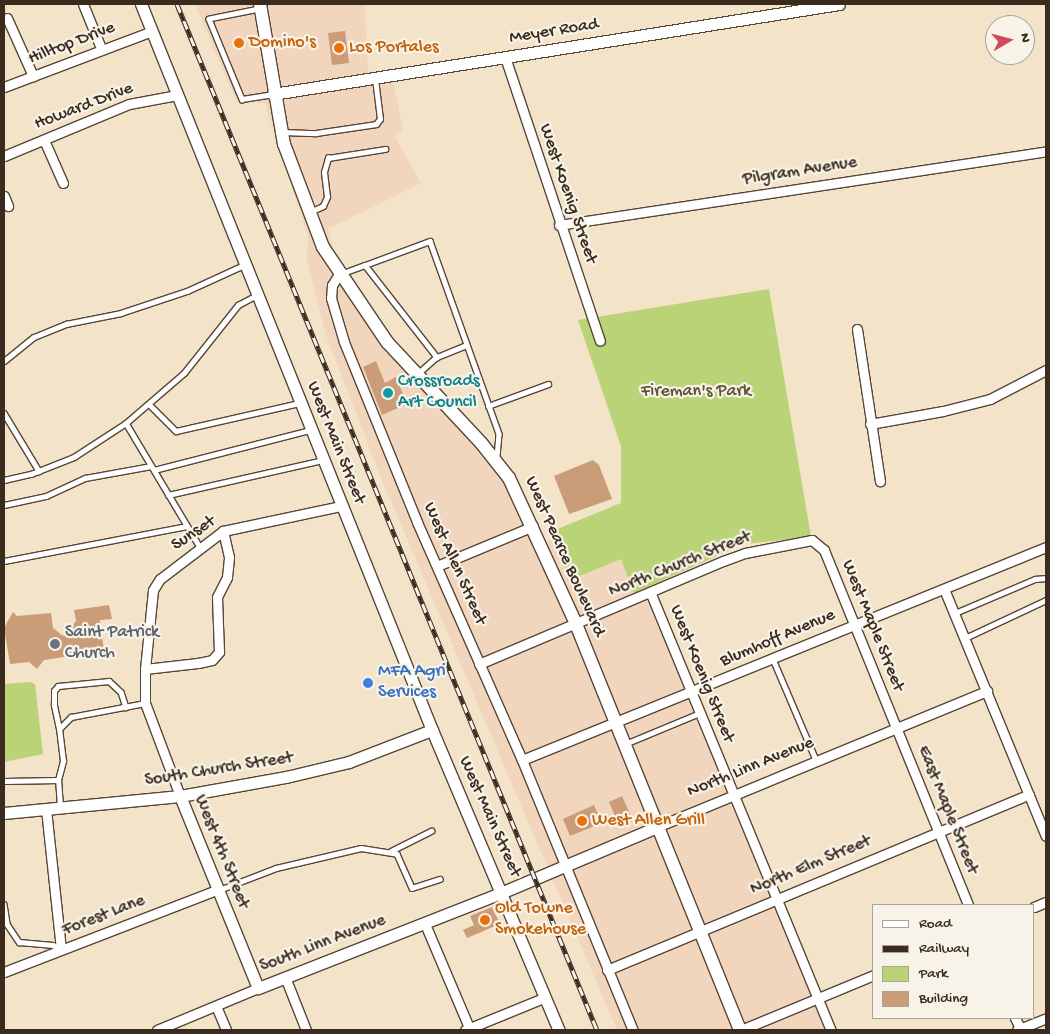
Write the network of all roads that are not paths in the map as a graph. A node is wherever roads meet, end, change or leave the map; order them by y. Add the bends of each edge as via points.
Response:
1 (83, 4) edge
2 (141, 4) edge
3 (840, 4) edge
4 (260, 6) edge
5 (7, 18) dead end
6 (152, 31) junction
7 (101, 48) junction
8 (505, 57) junction
9 (32, 76) junction
10 (374, 78) junction
11 (4, 87) edge
12 (273, 94) junction
13 (177, 95) junction
14 (282, 132) junction
15 (44, 140) junction
16 (384, 149) dead end
17 (1046, 151) edge
18 (4, 156) edge
19 (63, 183) dead end
20 (4, 196) edge
21 (8, 206) dead end
22 (308, 212) junction
23 (560, 225) junction
24 (245, 264) junction
25 (365, 265) junction
26 (339, 274) junction
27 (258, 295) junction
28 (857, 330) dead end
29 (600, 341) dead end
30 (466, 345) junction
31 (437, 357) junction
32 (4, 362) edge
33 (1046, 370) edge
34 (417, 375) junction
35 (548, 384) dead end
36 (301, 403) junction
37 (150, 405) junction
38 (488, 406) junction
39 (4, 413) edge
40 (126, 423) junction
41 (870, 424) junction
42 (311, 429) junction
43 (323, 460) junction
44 (496, 461) junction
45 (152, 468) junction
46 (39, 471) junction
47 (4, 480) edge
48 (880, 481) dead end
49 (168, 495) junction
50 (4, 505) edge
51 (341, 506) junction
52 (187, 526) junction
53 (533, 526) junction
54 (223, 531) junction
55 (812, 540) joint
56 (200, 547) junction
57 (1046, 547) edge
58 (4, 560) edge
59 (437, 566) junction
60 (1046, 578) edge
61 (944, 589) junction
62 (651, 594) junction
63 (1046, 600) edge
64 (955, 614) junction
65 (576, 624) junction
66 (854, 625) junction
67 (965, 638) junction
68 (773, 659) junction
69 (480, 664) junction
70 (145, 669) junction
71 (987, 691) junction
72 (692, 693) junction
73 (145, 703) junction
74 (126, 707) junction
75 (700, 713) junction
76 (616, 723) junction
77 (896, 728) junction
78 (59, 729) junction
79 (432, 730) junction
80 (625, 744) junction
81 (522, 760) junction
82 (816, 760) junction
83 (58, 780) junction
84 (4, 781) edge
85 (733, 794) junction
86 (1029, 794) junction
87 (180, 796) junction
88 (60, 808) junction
89 (46, 809) junction
90 (4, 813) edge
91 (659, 826) junction
92 (938, 830) junction
93 (432, 831) dead end
94 (1046, 836) edge
95 (391, 851) junction
96 (566, 864) junction
97 (440, 879) dead end
98 (217, 890) junction
99 (503, 892) junction
100 (777, 899) junction
101 (4, 904) edge
102 (968, 904) edge
103 (424, 924) junction
104 (700, 930) junction
105 (61, 949) junction
106 (607, 970) junction
107 (4, 972) edge
108 (872, 975) edge
109 (285, 977) junction
110 (258, 988) junction
111 (546, 997) junction
112 (818, 998) junction
113 (216, 1006) junction
114 (1046, 1018) edge
115 (157, 1030) edge
116 (226, 1030) edge
117 (306, 1030) edge
118 (467, 1030) edge
119 (559, 1030) edge
120 (633, 1030) edge
121 (741, 1030) edge
122 (831, 1030) edge
123 (1019, 1030) edge

1 - 7 street
2 - 6 street, West Main Street
3 - 8 street, Meyer Road
4 - 12 main road, West Pearce Boulevard
4 - 12 lane via 210,19 242,98
5 - 9 street
6 - 7 street, Hilltop Drive
6 - 13 street, West Main Street
7 - 9 street, Hilltop Drive
8 - 10 street, Meyer Road
8 - 23 street, West Koenig Street
9 - 11 street, Hilltop Drive
10 - 12 street, Meyer Road
10 - 14 lane via 380,119 376,124 316,133
12 - 14 main road, West Pearce Boulevard
13 - 15 street, Howard Drive via 129,104
13 - 24 street, West Main Street
14 - 22 main road, West Pearce Boulevard
15 - 18 street, Howard Drive
15 - 19 street
16 - 22 lane via 328,158 324,172 327,196 323,206
17 - 23 street, Pilgram Avenue
20 - 21 street
22 - 26 main road, West Pearce Boulevard
23 - 29 street, West Koenig Street
24 - 27 street, West Main Street
24 - 32 lane via 187,291 121,313 84,319 34,337
25 - 26 lane
25 - 30 lane via 430,241
25 - 31 lane
26 - 34 main road, West Pearce Boulevard via 387,342
26 - 59 street, West Allen Street via 332,286 331,298 344,342
27 - 36 street, West Main Street
27 - 37 lane via 238,305 184,373
28 - 41 street
30 - 31 lane
30 - 38 lane
31 - 34 lane
33 - 41 street via 990,399
34 - 44 main road, West Pearce Boulevard
35 - 38 lane
36 - 37 lane via 176,431
36 - 42 street, West Main Street
37 - 40 lane
38 - 44 lane via 499,434
39 - 46 lane
40 - 45 lane
40 - 46 lane via 74,457
41 - 48 street
42 - 43 street, West Main Street
42 - 45 lane
43 - 49 lane
43 - 51 street, West Main Street
44 - 53 main road, West Pearce Boulevard via 509,478
45 - 49 lane
45 - 50 lane via 85,478 46,496
46 - 47 lane
49 - 52 lane
51 - 54 street, Sunset
51 - 79 street, West Main Street
52 - 56 lane
52 - 58 lane
53 - 59 street
53 - 65 main road, West Pearce Boulevard
54 - 56 street, Sunset
54 - 70 street via 229,557 227,577 216,598 220,652 212,660
55 - 62 street, North Church Street via 745,553
55 - 66 street, West Maple Street via 824,550
56 - 70 street, Sunset via 160,579 153,590
57 - 61 street, Blumhoff Avenue
59 - 69 street, West Allen Street
60 - 64 lane via 1035,579
61 - 64 street
61 - 66 street, Blumhoff Avenue
62 - 65 street, North Church Street
62 - 72 street, West Koenig Street
63 - 67 lane
64 - 67 street
65 - 69 street, North Church Street
65 - 76 main road, West Pearce Boulevard
66 - 68 street, Blumhoff Avenue
66 - 77 street, West Maple Street
67 - 71 street
68 - 72 street, Blumhoff Avenue
68 - 82 lane
69 - 81 street, West Allen Street
70 - 73 street, West 4th Street
71 - 77 street, North Linn Avenue
71 - 86 street
72 - 75 street, West Koenig Street
72 - 76 street, Blumhoff Avenue
73 - 74 lane
73 - 87 street, West 4th Street
74 - 78 lane via 72,717
74 - 78 lane via 121,692 109,681 58,686 54,691 54,705
75 - 80 lane
75 - 85 street, West Koenig Street
76 - 80 main road, West Pearce Boulevard
76 - 81 street, Blumhoff Avenue
77 - 82 street, North Linn Avenue
77 - 92 street, East Maple Street
78 - 83 lane via 63,760
79 - 87 street, South Church Street via 314,772
79 - 99 street, West Main Street
80 - 91 main road, West Pearce Boulevard
81 - 96 street, West Allen Street
82 - 85 street, North Linn Avenue
83 - 84 lane
83 - 88 lane
85 - 91 street, North Linn Avenue
85 - 100 street, West Koenig Street
86 - 92 street, North Elm Street
86 - 94 street
87 - 88 street, South Church Street
87 - 98 street, West 4th Street
88 - 89 street, South Church Street
89 - 90 street, South Church Street
89 - 105 street
91 - 96 street, North Linn Avenue
91 - 104 main road, West Pearce Boulevard
92 - 100 street, North Elm Street
92 - 102 street, East Maple Street
93 - 95 lane
95 - 97 lane via 400,858 412,888
95 - 98 lane via 348,850 276,868
96 - 99 street, North Linn Avenue
96 - 106 street, West Allen Street
98 - 105 street, Forest Lane
98 - 110 street, West 4th Street
99 - 103 street, South Linn Avenue
99 - 111 street, West Main Street
100 - 104 street, North Elm Street
100 - 112 street, West Koenig Street
101 - 105 lane via 7,924 19,942 53,945
103 - 109 street, South Linn Avenue
103 - 118 street
104 - 106 street, North Elm Street
104 - 121 main road, West Pearce Boulevard
105 - 107 street, Forest Lane
106 - 120 street, West Allen Street
108 - 112 street
109 - 110 street, South Linn Avenue
109 - 117 street
110 - 113 street, South Linn Avenue
111 - 118 street
111 - 119 street, West Main Street
112 - 121 street
112 - 122 street, West Koenig Street
113 - 115 street, South Linn Avenue
113 - 116 street
114 - 123 street

